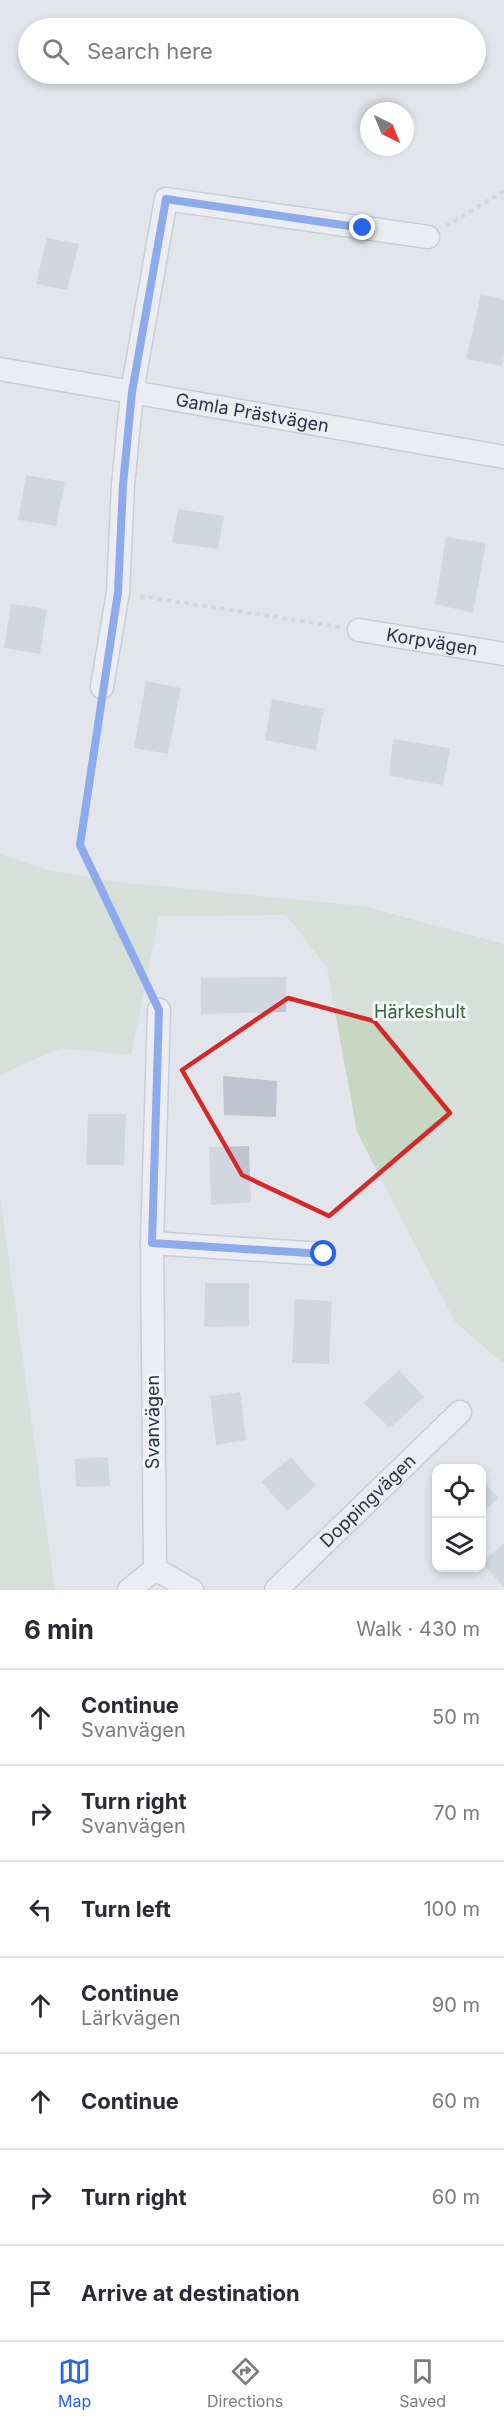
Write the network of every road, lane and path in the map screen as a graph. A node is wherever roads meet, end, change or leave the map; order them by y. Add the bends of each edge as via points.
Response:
1 (504, 191) edge
2 (428, 237) joint
3 (0, 369) edge
4 (132, 392) junction
5 (504, 457) edge
6 (118, 592) junction
7 (358, 630) joint
8 (504, 654) edge
9 (102, 687) joint
10 (159, 1010) joint
11 (152, 1243) junction
12 (324, 1254) dead end
13 (460, 1412) dead end
14 (155, 1569) junction
15 (129, 1590) edge
16 (192, 1590) edge
17 (276, 1590) edge

1 - 2 path
2 - 4 street via 166,199
3 - 4 street, Gamla Prästvägen
4 - 5 street, Gamla Prästvägen
4 - 6 street
6 - 7 path
6 - 9 street
7 - 8 street, Korpvägen
9 - 10 path via 80,845
10 - 11 street, Svanvägen
11 - 12 street
11 - 14 street, Svanvägen
13 - 17 street, Doppingvägen
14 - 15 street
14 - 16 street

